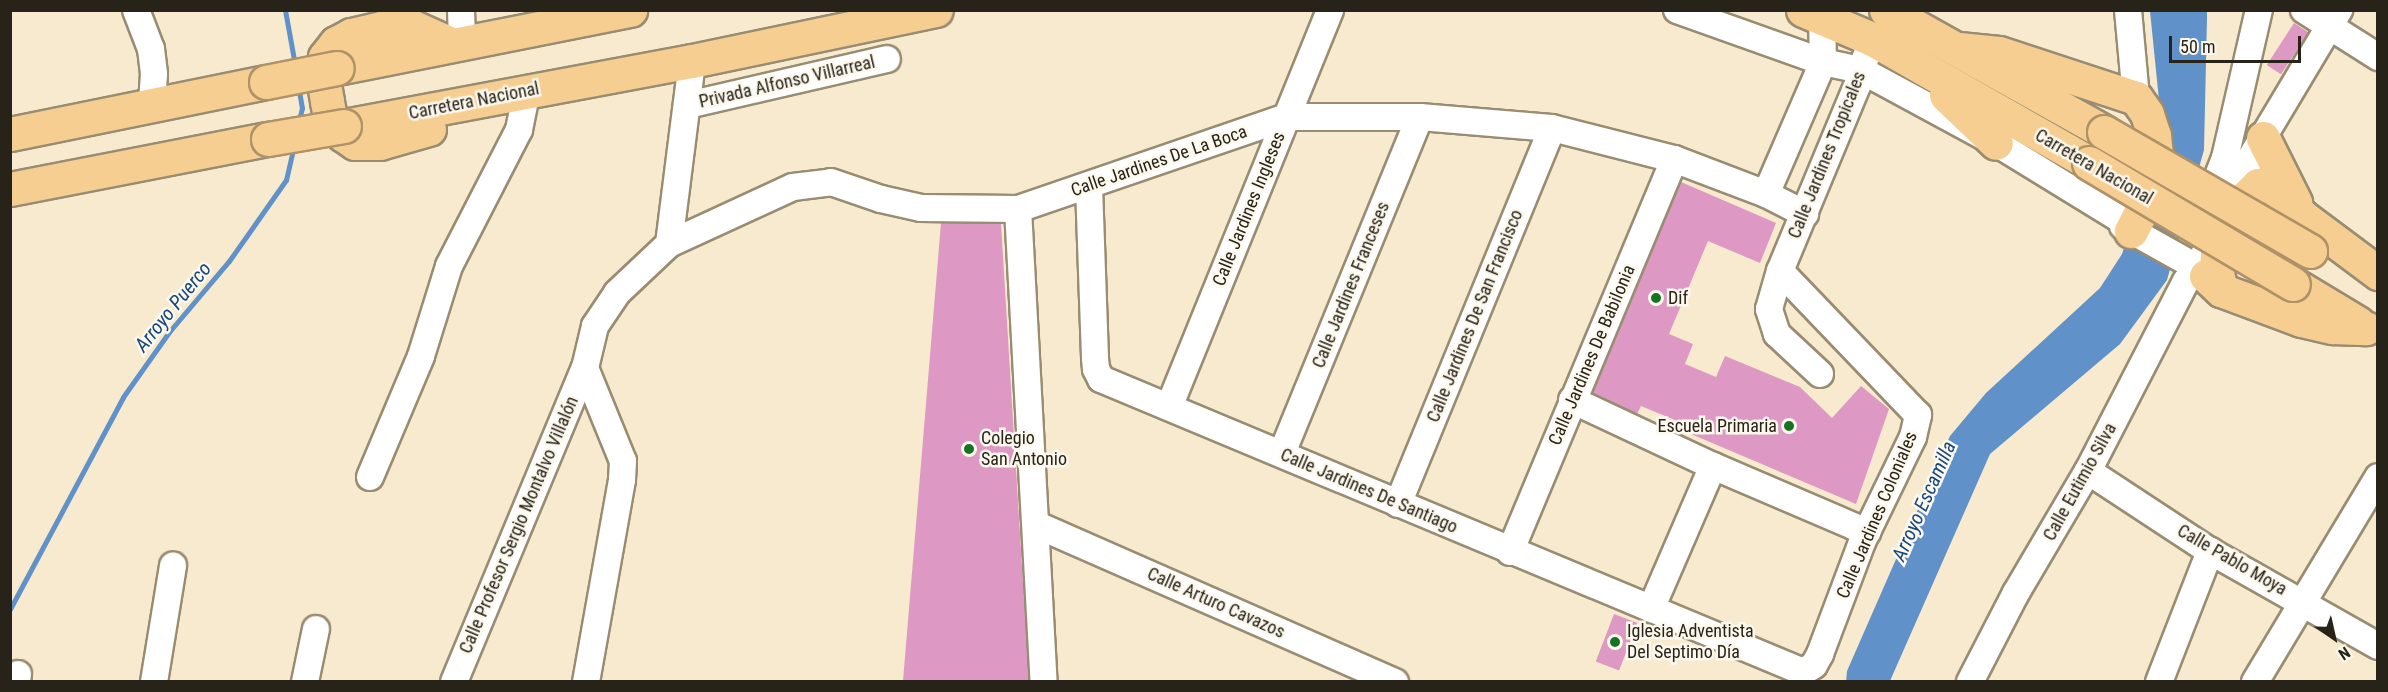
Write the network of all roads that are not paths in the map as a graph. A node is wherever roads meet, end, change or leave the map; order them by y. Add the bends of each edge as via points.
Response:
1 (136, 10) edge
2 (630, 10) edge
3 (936, 10) edge
4 (1330, 10) edge
5 (1677, 10) edge
6 (1886, 10) edge
7 (2128, 10) edge
8 (2259, 10) edge
9 (2304, 10) edge
10 (1813, 14) edge
11 (562, 17) edge
12 (2334, 19) edge
13 (458, 32) edge
14 (1872, 39) junction
15 (1959, 49) junction
16 (2378, 57) edge
17 (887, 59) dead end
18 (1908, 59) junction
19 (692, 60) junction
20 (1823, 62) junction
21 (1860, 77) junction
22 (527, 90) junction
23 (2136, 98) junction
24 (475, 100) junction
25 (688, 105) junction
26 (152, 106) junction
27 (1286, 117) junction
28 (1420, 117) junction
29 (1552, 128) junction
30 (10, 134) edge
31 (2263, 138) junction
32 (1996, 143) junction
33 (1674, 159) junction
34 (1089, 186) junction
35 (10, 189) edge
36 (1767, 194) junction
37 (1018, 209) junction
38 (1804, 214) junction
39 (2303, 217) junction
40 (2137, 232) junction
41 (669, 244) junction
42 (1780, 271) junction
43 (2194, 271) junction
44 (2378, 273) edge
45 (2378, 292) edge
46 (2372, 331) edge
47 (585, 368) junction
48 (1820, 374) dead end
49 (1572, 400) junction
50 (1169, 407) junction
51 (1282, 453) junction
52 (1713, 466) junction
53 (2088, 471) junction
54 (370, 477) dead end
55 (2378, 477) edge
56 (1398, 504) junction
57 (1037, 525) junction
58 (1867, 532) junction
59 (2210, 551) junction
60 (1510, 552) junction
61 (173, 566) dead end
62 (2303, 601) junction
63 (1651, 609) junction
64 (316, 628) dead end
65 (2378, 645) edge
66 (1814, 665) joint
67 (154, 681) edge
68 (305, 681) edge
69 (454, 681) edge
70 (586, 681) edge
71 (1044, 681) edge
72 (1395, 681) edge
73 (1970, 681) edge
74 (2159, 681) edge
75 (2255, 681) edge

1 - 26 street via 151,49
2 - 11 highway
3 - 19 highway, Carretera Nacional
4 - 27 street, Calle Jardines Ingleses
5 - 20 street
6 - 15 highway, Carretera Nacional
7 - 23 street
8 - 43 street, Calle Eutimio Silva
9 - 12 street
10 - 14 highway, Carretera Nacional
10 - 20 street
11 - 13 highway
12 - 16 street
12 - 31 street, Calle Eutimio Silva
13 - 24 highway via 411,26 351,35 336,43 325,57 323,78 330,117 342,135 355,143 380,143 420,133 448,120
13 - 26 highway, bridge via 337,68
14 - 18 highway, Carretera Nacional
14 - 21 street, Calle Jardines Tropicales
15 - 23 highway via 1999,53
15 - 45 highway, Carretera Nacional, bridge
17 - 25 street, Privada Alfonso Villarreal
18 - 32 highway
18 - 46 highway, Carretera Nacional, bridge
19 - 22 highway, Carretera Nacional
19 - 25 street
20 - 21 street
20 - 36 street
21 - 32 street
21 - 38 street, Calle Jardines Tropicales
21 - 40 street
22 - 24 highway, Carretera Nacional
22 - 54 street via 519,130 449,266 421,356
23 - 40 highway via 2154,135 2157,166 2155,184
24 - 35 highway, Carretera Nacional, bridge
25 - 41 street
26 - 30 highway
27 - 28 street, Calle Jardines De La Boca
27 - 34 street, Calle Jardines De La Boca
27 - 50 street, Calle Jardines Ingleses
28 - 29 street, Calle Jardines De La Boca
28 - 51 street, Calle Jardines Franceses
29 - 33 street, Calle Jardines De La Boca
29 - 56 street, Calle Jardines De San Francisco
31 - 39 highway
31 - 43 street, Calle Eutimio Silva
32 - 40 street
33 - 36 street, Calle Jardines De La Boca
33 - 49 street, Calle Jardines De Babilonia
34 - 37 street, Calle Jardines De La Boca
34 - 50 street, Calle Jardines De Santiago via 1096,369 1109,384
36 - 38 street, Calle Jardines De La Boca
37 - 41 street, Calle Jardines De La Boca via 921,208 831,182 793,187
37 - 57 street
38 - 42 street, Calle Jardines Tropicales
39 - 43 highway via 2272,186 2258,185 2240,203 2217,254 2216,268
39 - 44 highway
40 - 43 street
41 - 47 street, Calle Jardines De La Boca via 616,293 595,326
42 - 48 street, Calle Jardines Tropicales via 1768,309 1772,322 1777,334
42 - 58 street, Calle Jardines Coloniales via 1918,415 1913,437
43 - 46 highway via 2301,320
43 - 53 street, Calle Eutimio Silva
47 - 69 street, Calle Profesor Sergio Montalvo Villalón
47 - 70 street via 623,461
49 - 52 street
49 - 60 street, Calle Jardines De Babilonia
50 - 51 street, Calle Jardines De Santiago
51 - 56 street, Calle Jardines De Santiago
52 - 58 street
52 - 63 street
53 - 59 street, Calle Pablo Moya
53 - 73 street, Calle Eutimio Silva via 2016,593
55 - 62 street
56 - 60 street, Calle Jardines De Santiago
57 - 71 street
57 - 72 street, Calle Arturo Cavazos
58 - 66 street, Calle Jardines Coloniales
59 - 62 street, Calle Pablo Moya
59 - 74 street
60 - 63 street, Calle Jardines De Santiago
61 - 67 street
62 - 65 street, Calle Pablo Moya
62 - 75 street
63 - 66 street, Calle Jardines De Santiago via 1793,670 1803,672
64 - 68 street

